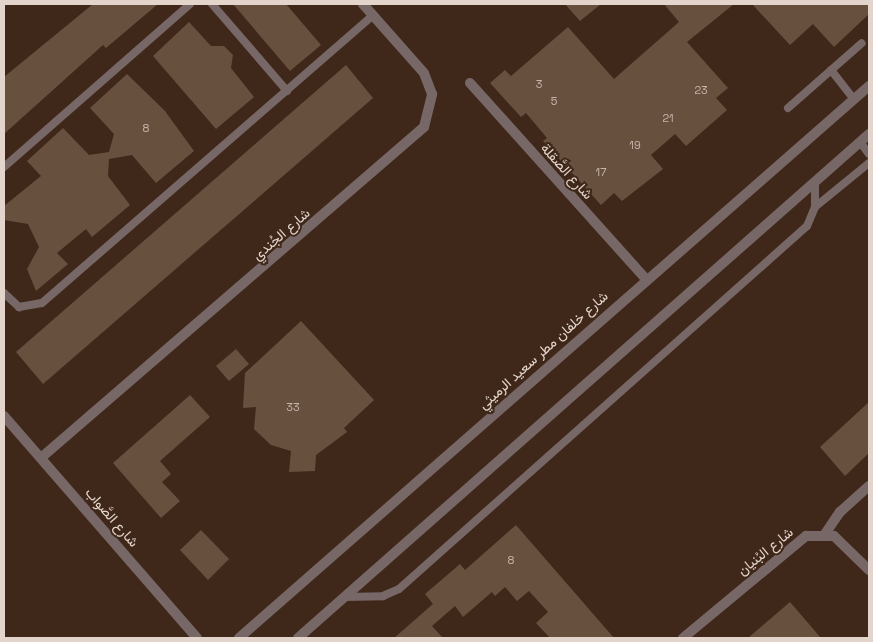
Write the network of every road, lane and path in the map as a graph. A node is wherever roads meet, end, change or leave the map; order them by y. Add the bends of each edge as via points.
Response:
1 (190, 4) edge
2 (212, 4) edge
3 (365, 4) edge
4 (374, 15) junction
5 (862, 42) dead end
6 (831, 70) junction
7 (470, 83) dead end
8 (869, 86) edge
9 (287, 90) junction
10 (854, 99) junction
11 (788, 108) dead end
12 (869, 134) edge
13 (860, 142) junction
14 (869, 154) edge
15 (869, 163) edge
16 (4, 167) edge
17 (815, 183) junction
18 (815, 208) junction
19 (645, 278) junction
20 (4, 293) edge
21 (4, 416) edge
22 (42, 457) junction
23 (869, 486) edge
24 (825, 534) junction
25 (869, 570) edge
26 (344, 596) junction
27 (198, 638) edge
28 (239, 638) edge
29 (298, 638) edge
30 (684, 638) edge

1 - 16 lane
2 - 9 lane
3 - 4 street, شارع الجُندي
4 - 9 lane
4 - 22 street, شارع الجُندي via 429,83 431,104 424,127
5 - 6 lane
6 - 10 lane
6 - 11 lane
7 - 19 street, شارع الصَّقلة
8 - 10 street, شارع خلفان مطر سعيد الرميثي
9 - 20 lane via 42,304 19,307
10 - 19 street, شارع خلفان مطر سعيد الرميثي
12 - 13 street
13 - 14 lane
13 - 17 street
15 - 18 lane
17 - 18 lane
17 - 26 street
18 - 26 lane via 807,226 399,589 383,596
19 - 28 street, شارع خلفان مطر سعيد الرميثي
21 - 22 street, شارع الصَّواب
22 - 27 street, شارع الصَّواب
23 - 24 street via 840,512
24 - 25 street via 842,541
24 - 30 street, شارع البُنيان via 797,540
26 - 29 street

